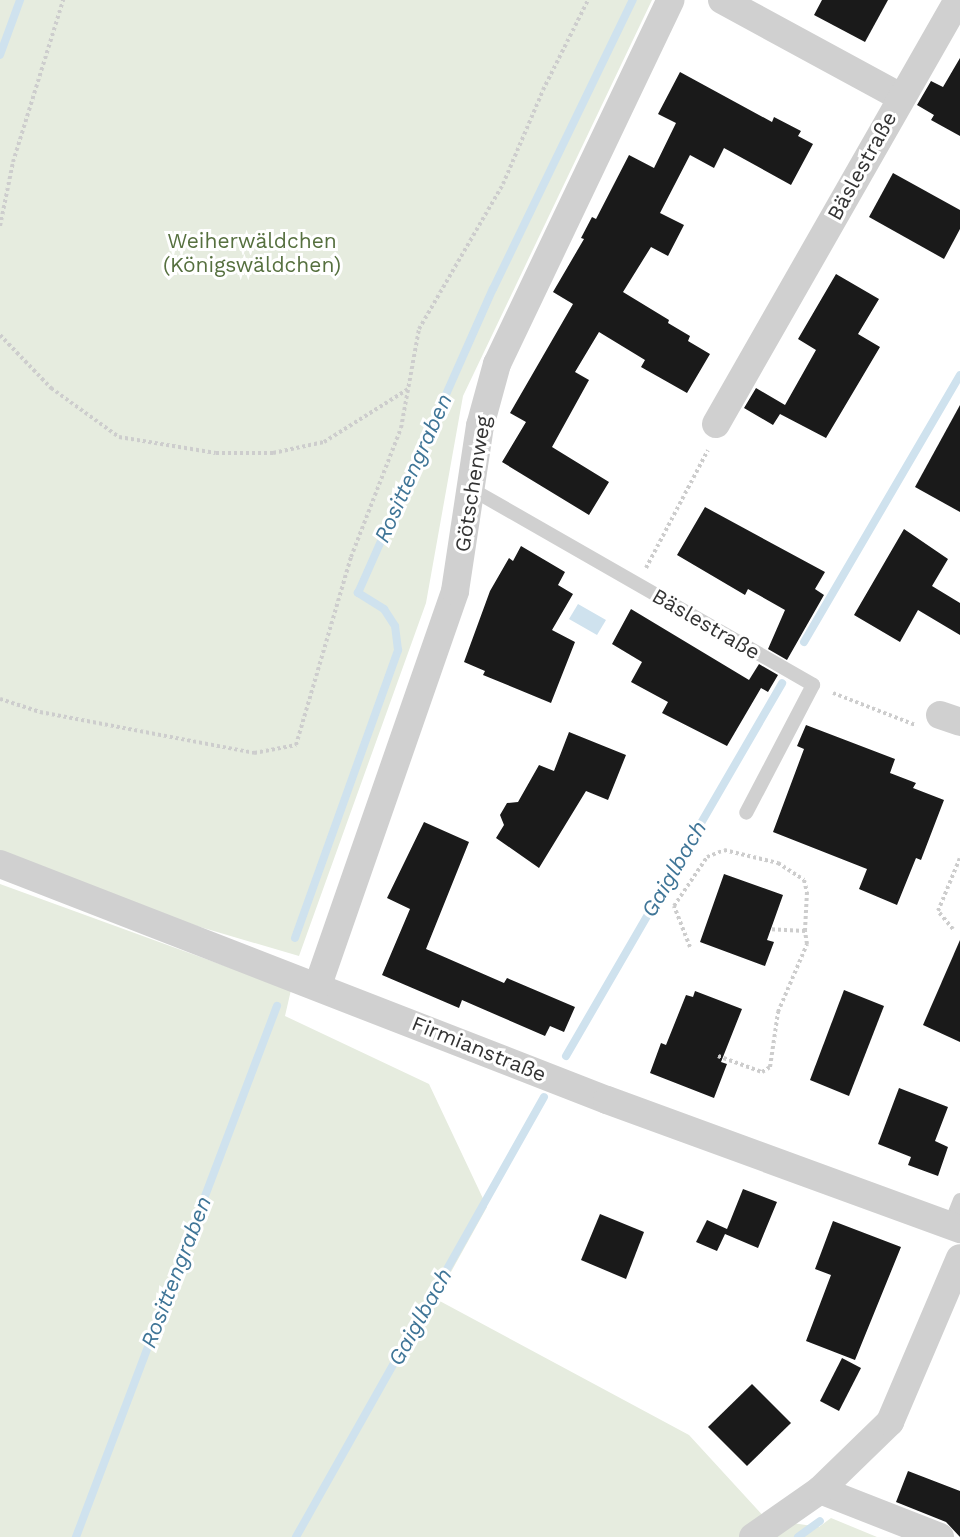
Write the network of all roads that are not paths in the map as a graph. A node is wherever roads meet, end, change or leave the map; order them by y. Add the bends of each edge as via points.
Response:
1 (671, 0) edge
2 (722, 0) edge
3 (958, 0) edge
4 (901, 97) junction
5 (716, 424) road end
6 (473, 490) junction
7 (746, 813) dead end
8 (0, 864) edge
9 (318, 985) junction
10 (957, 1218) edge
11 (960, 1258) edge
12 (820, 1490) junction
13 (753, 1537) edge
14 (940, 1537) edge

1 - 6 street, Götschenweg via 497,364 480,426
2 - 4 street, Bäslestraße
3 - 4 street, Bäslestraße
4 - 5 street, Bäslestraße
6 - 7 lane, Bäslestraße via 813,685
6 - 9 street, Götschenweg via 455,591
8 - 9 street, Firmianstraße
9 - 10 street, Firmianstraße via 607,1100
11 - 12 street via 890,1422
12 - 13 street
12 - 14 street

